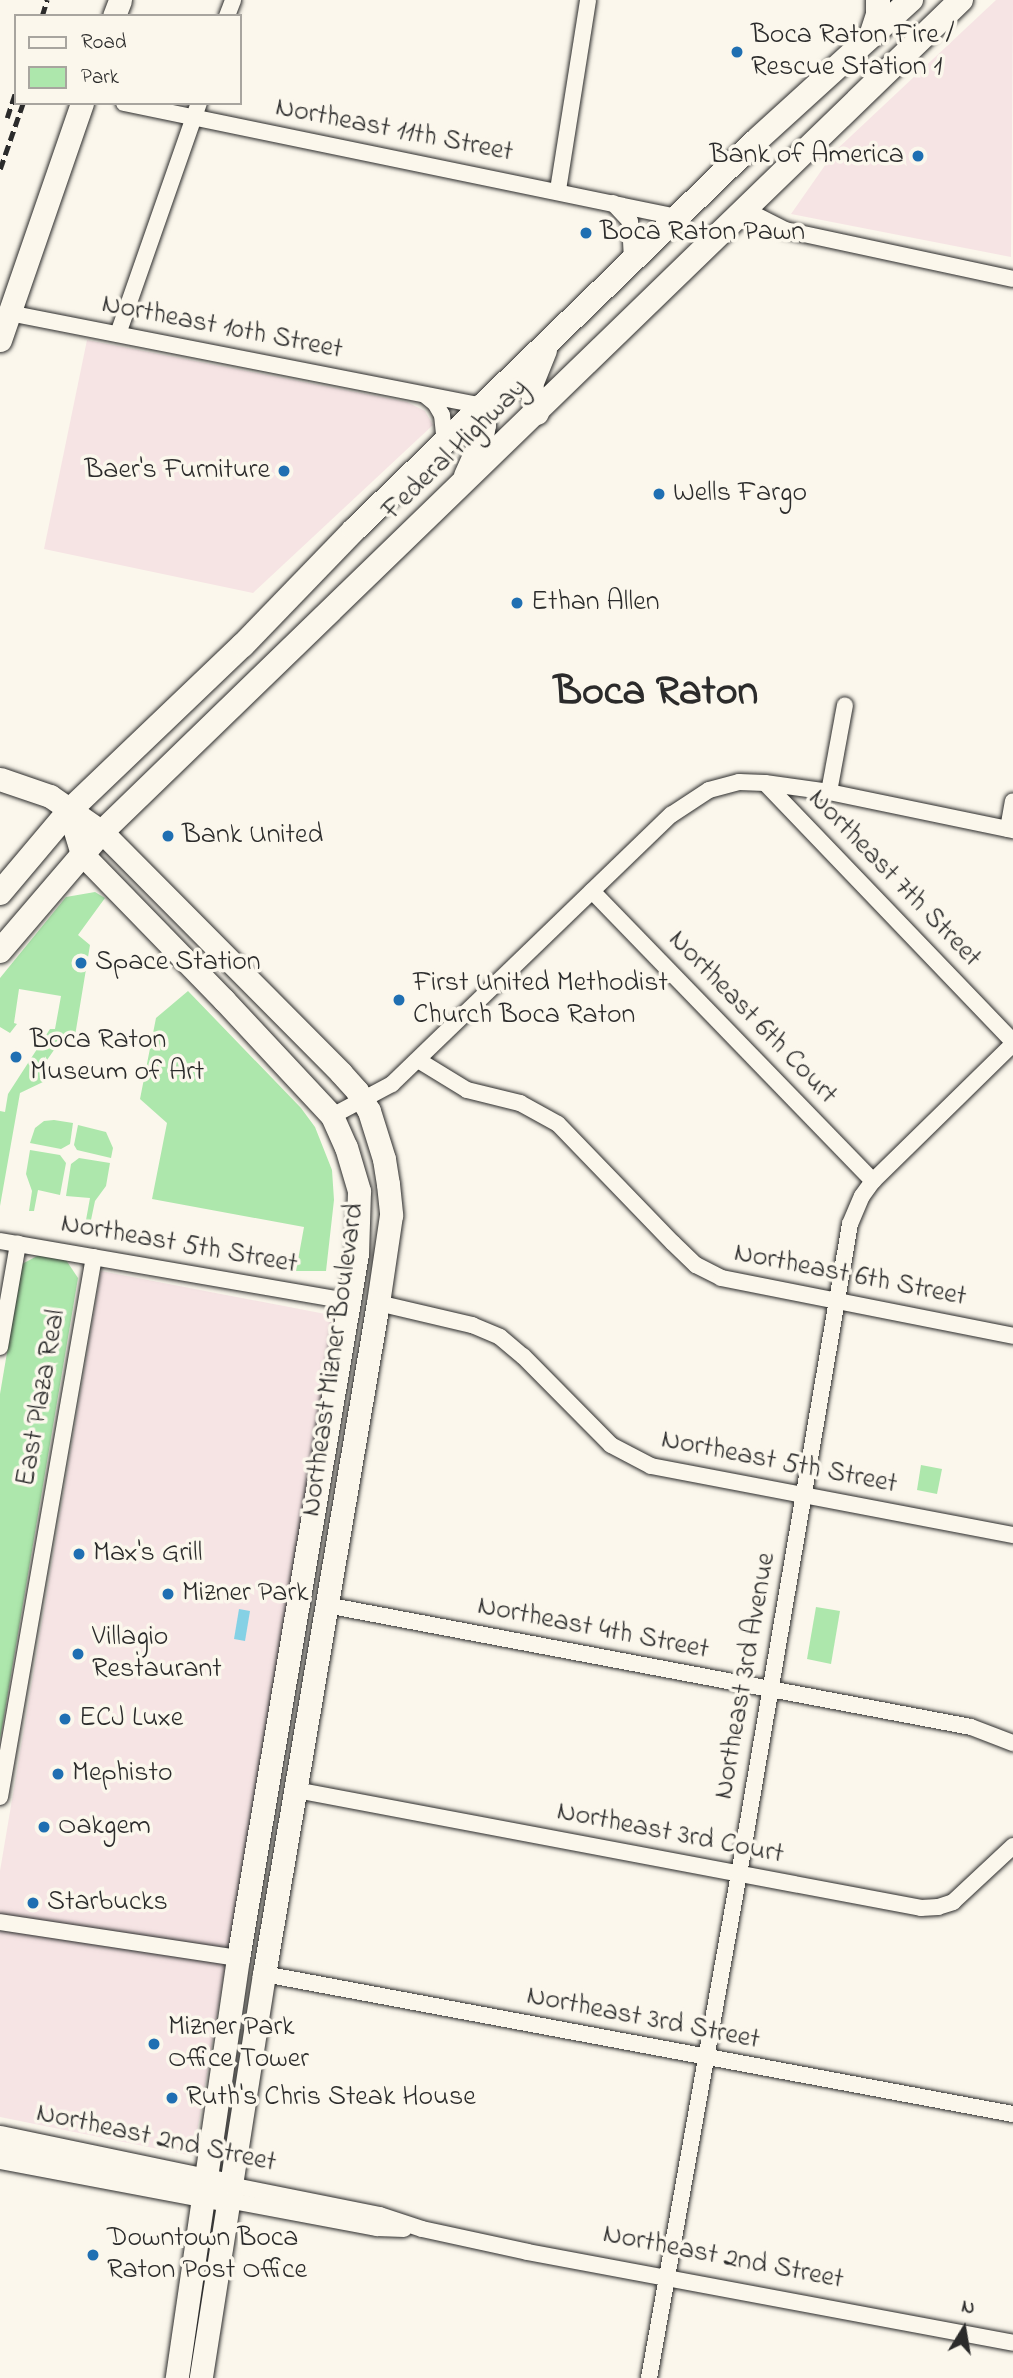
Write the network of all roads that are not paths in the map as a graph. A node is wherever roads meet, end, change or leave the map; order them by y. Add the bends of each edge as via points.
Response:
1 (588, 0) edge
2 (878, 0) edge
3 (911, 0) edge
4 (961, 0) edge
5 (940, 12) edge
6 (870, 36) junction
7 (81, 105) edge
8 (145, 105) edge
9 (196, 110) edge
10 (558, 190) junction
11 (613, 203) junction
12 (744, 209) junction
13 (677, 217) junction
14 (632, 261) junction
15 (1013, 279) edge
16 (9, 313) junction
17 (118, 334) junction
18 (0, 340) edge
19 (548, 342) junction
20 (425, 395) junction
21 (481, 406) junction
22 (537, 414) junction
23 (445, 442) junction
24 (462, 486) junction
25 (845, 705) dead end
26 (0, 779) edge
27 (765, 783) junction
28 (829, 792) junction
29 (1013, 801) edge
30 (69, 811) junction
31 (1011, 829) edge
32 (102, 832) junction
33 (82, 854) junction
34 (592, 891) junction
35 (0, 893) edge
36 (0, 951) edge
37 (248, 979) junction
38 (224, 999) junction
39 (1013, 1043) edge
40 (418, 1060) junction
41 (363, 1100) junction
42 (332, 1116) junction
43 (873, 1181) junction
44 (0, 1241) edge
45 (18, 1244) junction
46 (93, 1257) junction
47 (349, 1301) junction
48 (378, 1303) junction
49 (837, 1303) junction
50 (1013, 1336) edge
51 (0, 1347) edge
52 (804, 1496) junction
53 (1013, 1535) edge
54 (306, 1552) junction
55 (326, 1605) junction
56 (318, 1657) junction
57 (771, 1690) junction
58 (278, 1719) junction
59 (1013, 1743) edge
60 (296, 1790) junction
61 (0, 1797) edge
62 (1013, 1846) edge
63 (739, 1874) junction
64 (0, 1922) edge
65 (238, 1958) junction
66 (264, 1974) junction
67 (706, 2057) junction
68 (1013, 2114) edge
69 (0, 2137) edge
70 (0, 2157) edge
71 (205, 2187) junction
72 (229, 2193) junction
73 (666, 2277) junction
74 (1013, 2343) edge
75 (177, 2378) edge
76 (201, 2378) edge
77 (649, 2378) edge

1 - 10 street
2 - 6 main road
3 - 6 main road, Federal Highway
4 - 5 main road, Federal Highway
5 - 12 main road, Federal Highway
6 - 13 main road, Federal Highway
7 - 16 main road
8 - 9 street, Northeast 11th Street
9 - 10 street, Northeast 11th Street
9 - 17 street
10 - 11 street, Northeast 11th Street
11 - 13 street, Northeast 11th Street
11 - 14 street via 630,221
12 - 15 street via 785,230
12 - 22 main road, Federal Highway
13 - 14 main road, Federal Highway
14 - 19 main road, Federal Highway
16 - 17 street, Northeast 10th Street
16 - 18 main road
17 - 20 street, Northeast 10th Street
19 - 21 main road, Federal Highway
19 - 22 main road via 531,386
20 - 21 street, Northeast 10th Street
20 - 23 street via 442,415
21 - 23 main road, Federal Highway
21 - 24 main road via 481,442
22 - 24 main road, Federal Highway
23 - 30 main road, Federal Highway
24 - 32 main road, Federal Highway
25 - 28 street
26 - 30 main road via 50,796
27 - 28 street
27 - 34 street via 723,785 695,797
27 - 39 street, Northeast 7th Street
28 - 31 street
29 - 31 street
30 - 32 main road, Northeast Mizner Boulevard
30 - 33 main road, Northeast Mizner Boulevard
30 - 35 main road, Federal Highway
32 - 33 main road, Federal Highway
32 - 37 main road, Northeast Mizner Boulevard
33 - 36 main road, Federal Highway
33 - 38 main road, Northeast Mizner Boulevard
34 - 40 street
34 - 43 street, Northeast 6th Court
37 - 38 main road
37 - 41 main road, Northeast Mizner Boulevard
38 - 42 main road, Northeast Mizner Boulevard
39 - 43 street, Northeast 3rd Avenue
40 - 41 street via 392,1084
40 - 49 street, Northeast 6th Street via 467,1090 520,1103 558,1124 696,1265 735,1283
41 - 42 street
41 - 48 main road, Northeast Mizner Boulevard via 384,1159 391,1215
42 - 47 main road, Northeast Mizner Boulevard via 359,1191 357,1254
43 - 49 street, Northeast 3rd Avenue via 850,1224
44 - 45 street, Northeast 5th Street
45 - 46 street, Northeast 5th Street
45 - 51 street
46 - 47 street, Northeast 5th Street
46 - 61 street, East Plaza Real
47 - 54 main road, Northeast Mizner Boulevard
48 - 52 street, Northeast 5th Street via 472,1325 500,1337 611,1445 636,1461
48 - 55 main road, Northeast Mizner Boulevard
49 - 50 street, Northeast 6th Street
49 - 52 street, Northeast 3rd Avenue
52 - 53 street, Northeast 5th Street
52 - 57 street, Northeast 3rd Avenue
54 - 56 main road via 314,1569 310,1621
54 - 58 main road, Northeast Mizner Boulevard
55 - 56 main road, Northeast Mizner Boulevard
55 - 57 street, Northeast 4th Street
56 - 60 main road, Northeast Mizner Boulevard
57 - 59 street, Northeast 4th Street via 971,1727
57 - 63 street, Northeast 3rd Avenue
58 - 60 main road via 286,1727
58 - 65 main road, Northeast Mizner Boulevard
60 - 63 street, Northeast 3rd Court
60 - 66 main road, Northeast Mizner Boulevard
62 - 63 street, Northeast 3rd Court via 964,1894 938,1907 921,1908
63 - 67 street, Northeast 3rd Avenue
64 - 65 street
65 - 71 main road, Northeast Mizner Boulevard
66 - 67 street, Northeast 3rd Street
66 - 72 main road, Northeast Mizner Boulevard
67 - 68 street, Northeast 3rd Street
67 - 73 street, Northeast 3rd Avenue
69 - 71 main road, Northeast 2nd Street
70 - 71 main road, Northeast 2nd Street
71 - 72 main road, Northeast 2nd Street
71 - 75 main road, Northeast Mizner Boulevard
72 - 73 street, Northeast 2nd Street via 340,2214 377,2228 422,2229
72 - 76 main road, Northeast Mizner Boulevard
73 - 74 street, Northeast 2nd Street
73 - 77 street, Northeast 3rd Avenue

